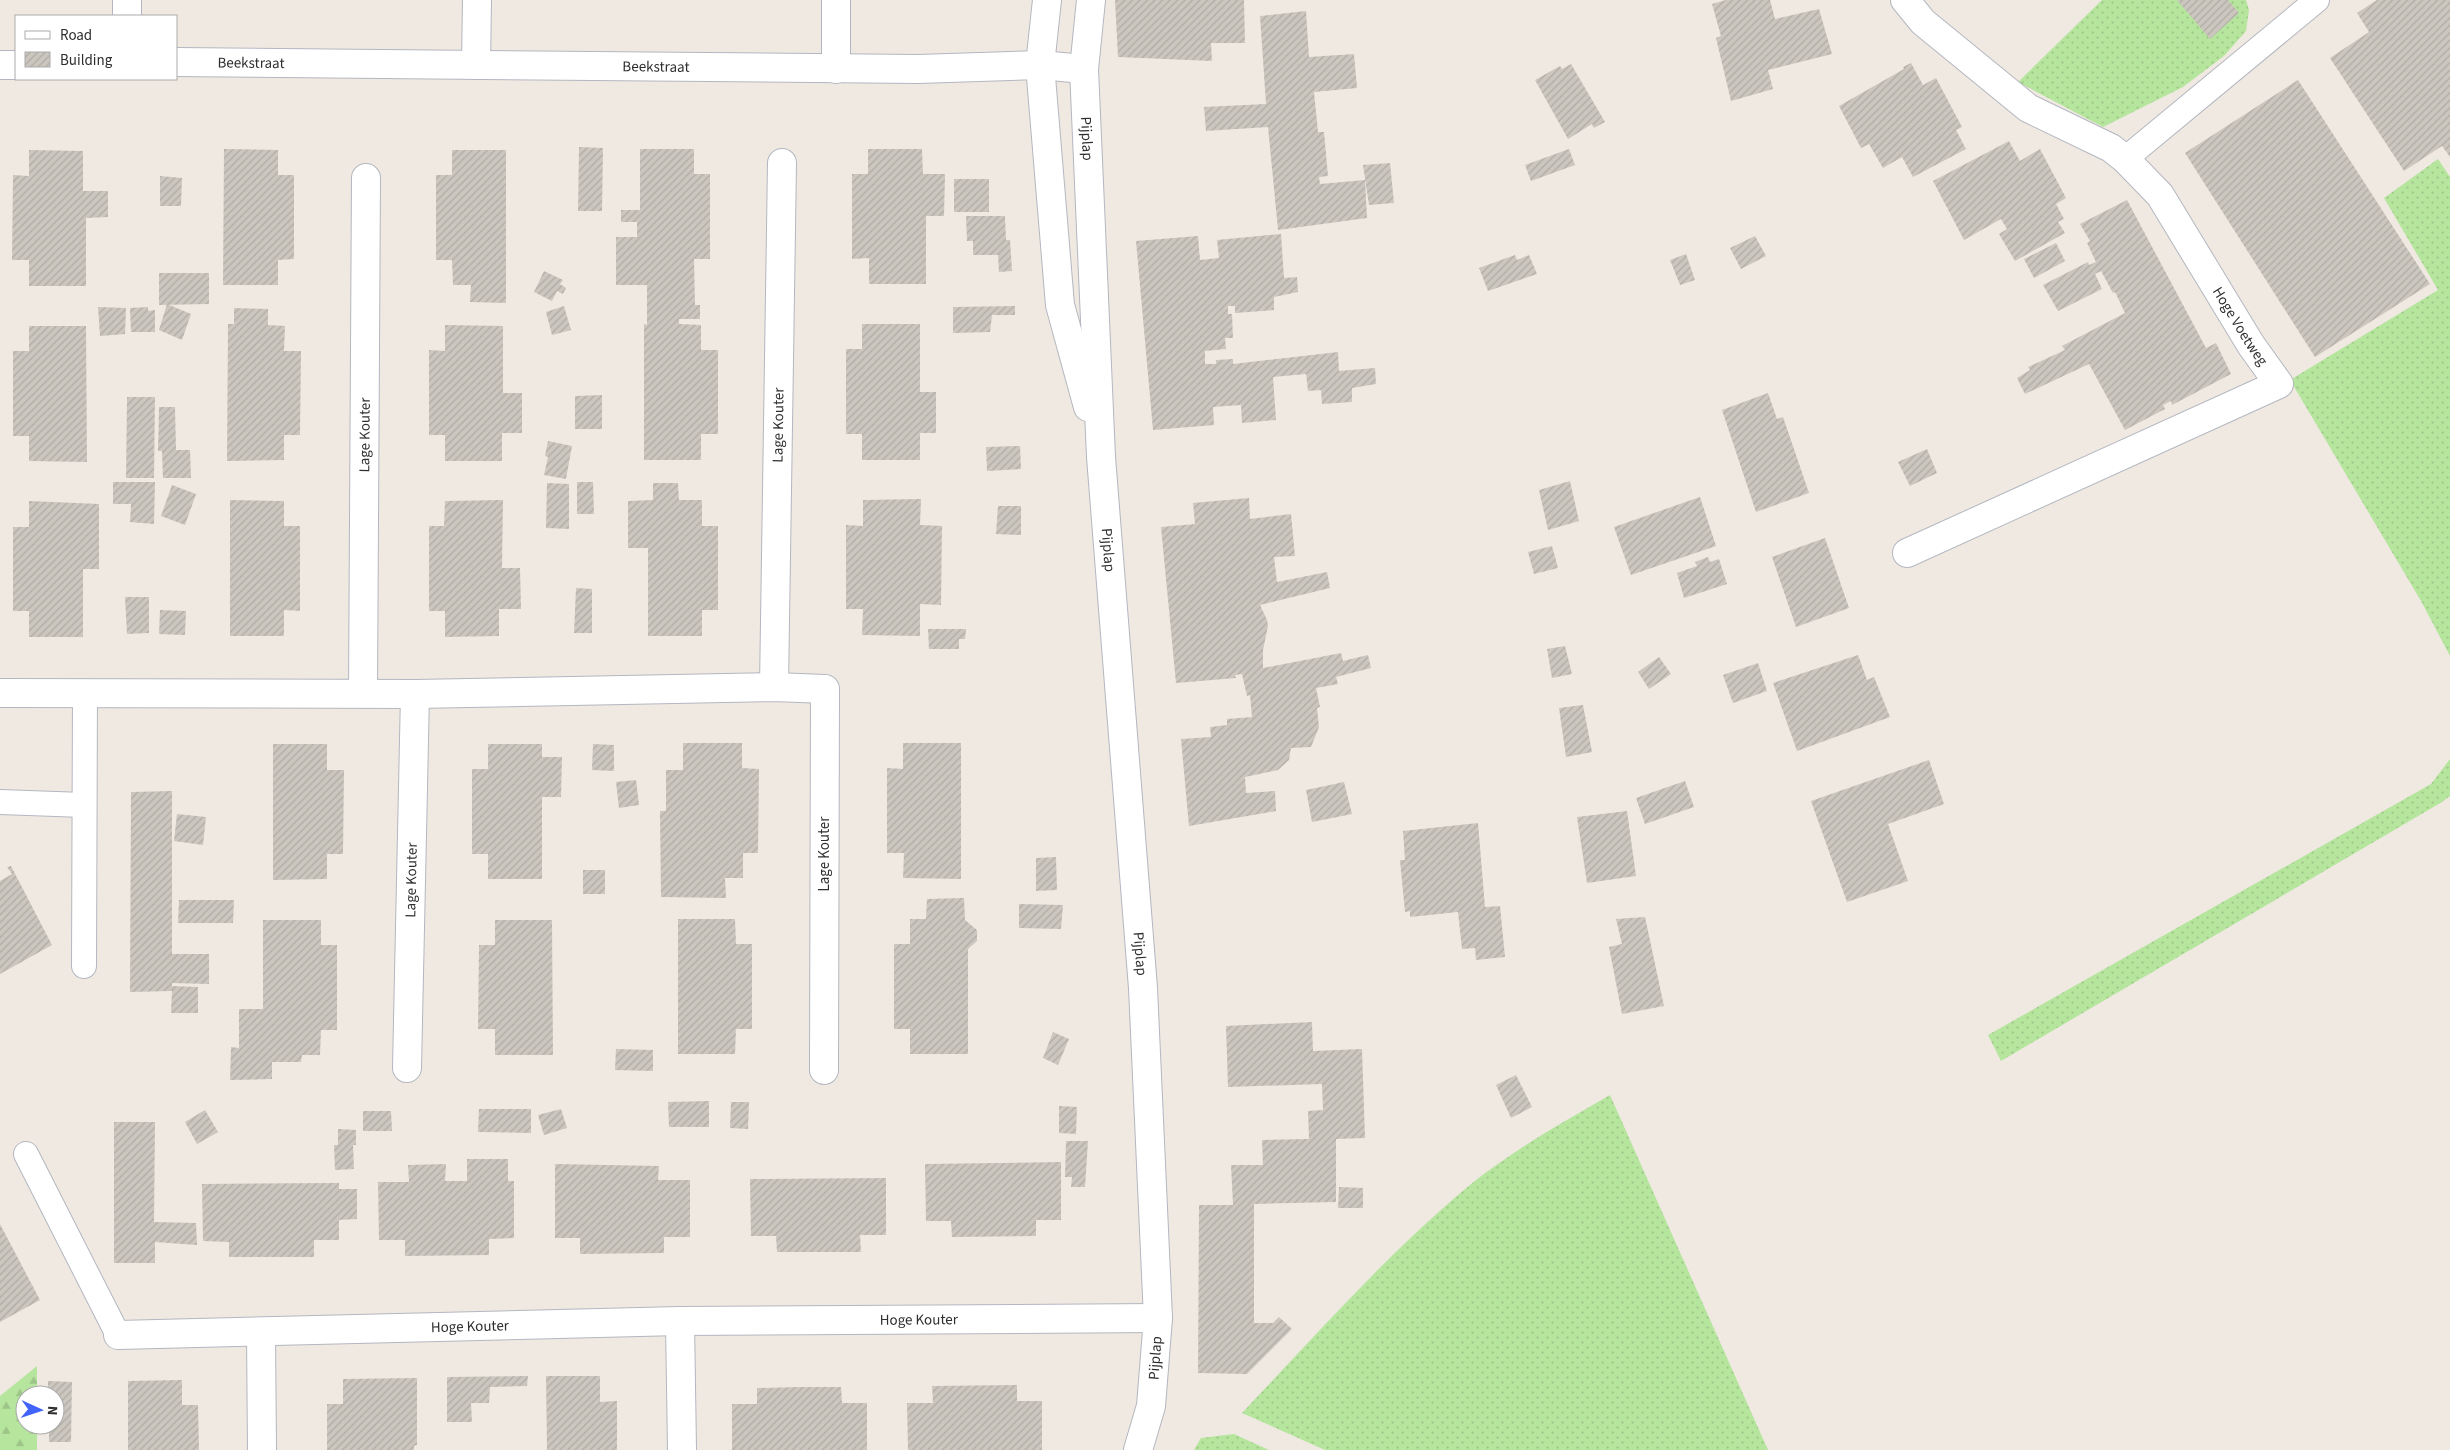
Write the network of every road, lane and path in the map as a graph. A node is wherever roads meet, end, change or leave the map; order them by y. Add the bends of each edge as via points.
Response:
1 (128, 0) edge
2 (477, 0) edge
3 (836, 0) edge
4 (1047, 0) edge
5 (1091, 0) edge
6 (1905, 0) edge
7 (2317, 0) edge
8 (127, 15) edge
9 (178, 62) edge
10 (0, 65) edge
11 (15, 65) edge
12 (476, 65) junction
13 (1040, 65) junction
14 (836, 69) junction
15 (1084, 69) junction
16 (2125, 159) junction
17 (782, 163) dead end
18 (366, 178) dead end
19 (1101, 457) junction
20 (1907, 553) dead end
21 (774, 687) junction
22 (0, 693) edge
23 (85, 693) junction
24 (364, 693) junction
25 (415, 694) junction
26 (0, 802) edge
27 (84, 805) junction
28 (84, 966) dead end
29 (407, 1068) dead end
30 (824, 1070) dead end
31 (26, 1154) dead end
32 (1158, 1318) junction
33 (680, 1321) junction
34 (262, 1332) junction
35 (118, 1335) joint
36 (262, 1450) edge
37 (682, 1450) edge
38 (1138, 1450) edge

1 - 8 street
2 - 12 street
3 - 14 street
4 - 13 street, Pijplap
5 - 15 street, Pijplap
6 - 16 street, Hoge Voetweg via 1923,22 2028,108 2111,148
7 - 16 lane
9 - 12 street, Beekstraat
10 - 11 street
12 - 14 street, Beekstraat
13 - 14 street, Beekstraat
13 - 15 street, Beekstraat
13 - 19 street, Pijplap via 1060,305
15 - 19 street, Pijplap
16 - 20 street, Hoge Voetweg via 2160,195 2251,345 2279,384
17 - 21 street, Lage Kouter
18 - 24 street, Lage Kouter
19 - 32 street, Pijplap via 1142,988
21 - 25 street, Lage Kouter
21 - 30 street, Lage Kouter via 825,689
22 - 23 street, Lage Kouter
23 - 24 street, Lage Kouter
23 - 27 lane
24 - 25 street, Lage Kouter
25 - 29 street, Lage Kouter
26 - 27 lane
27 - 28 lane
31 - 35 lane
32 - 33 street, Hoge Kouter
32 - 38 street, Pijplap via 1152,1406
33 - 34 street, Hoge Kouter
33 - 37 street
34 - 35 street, Hoge Kouter
34 - 36 street

